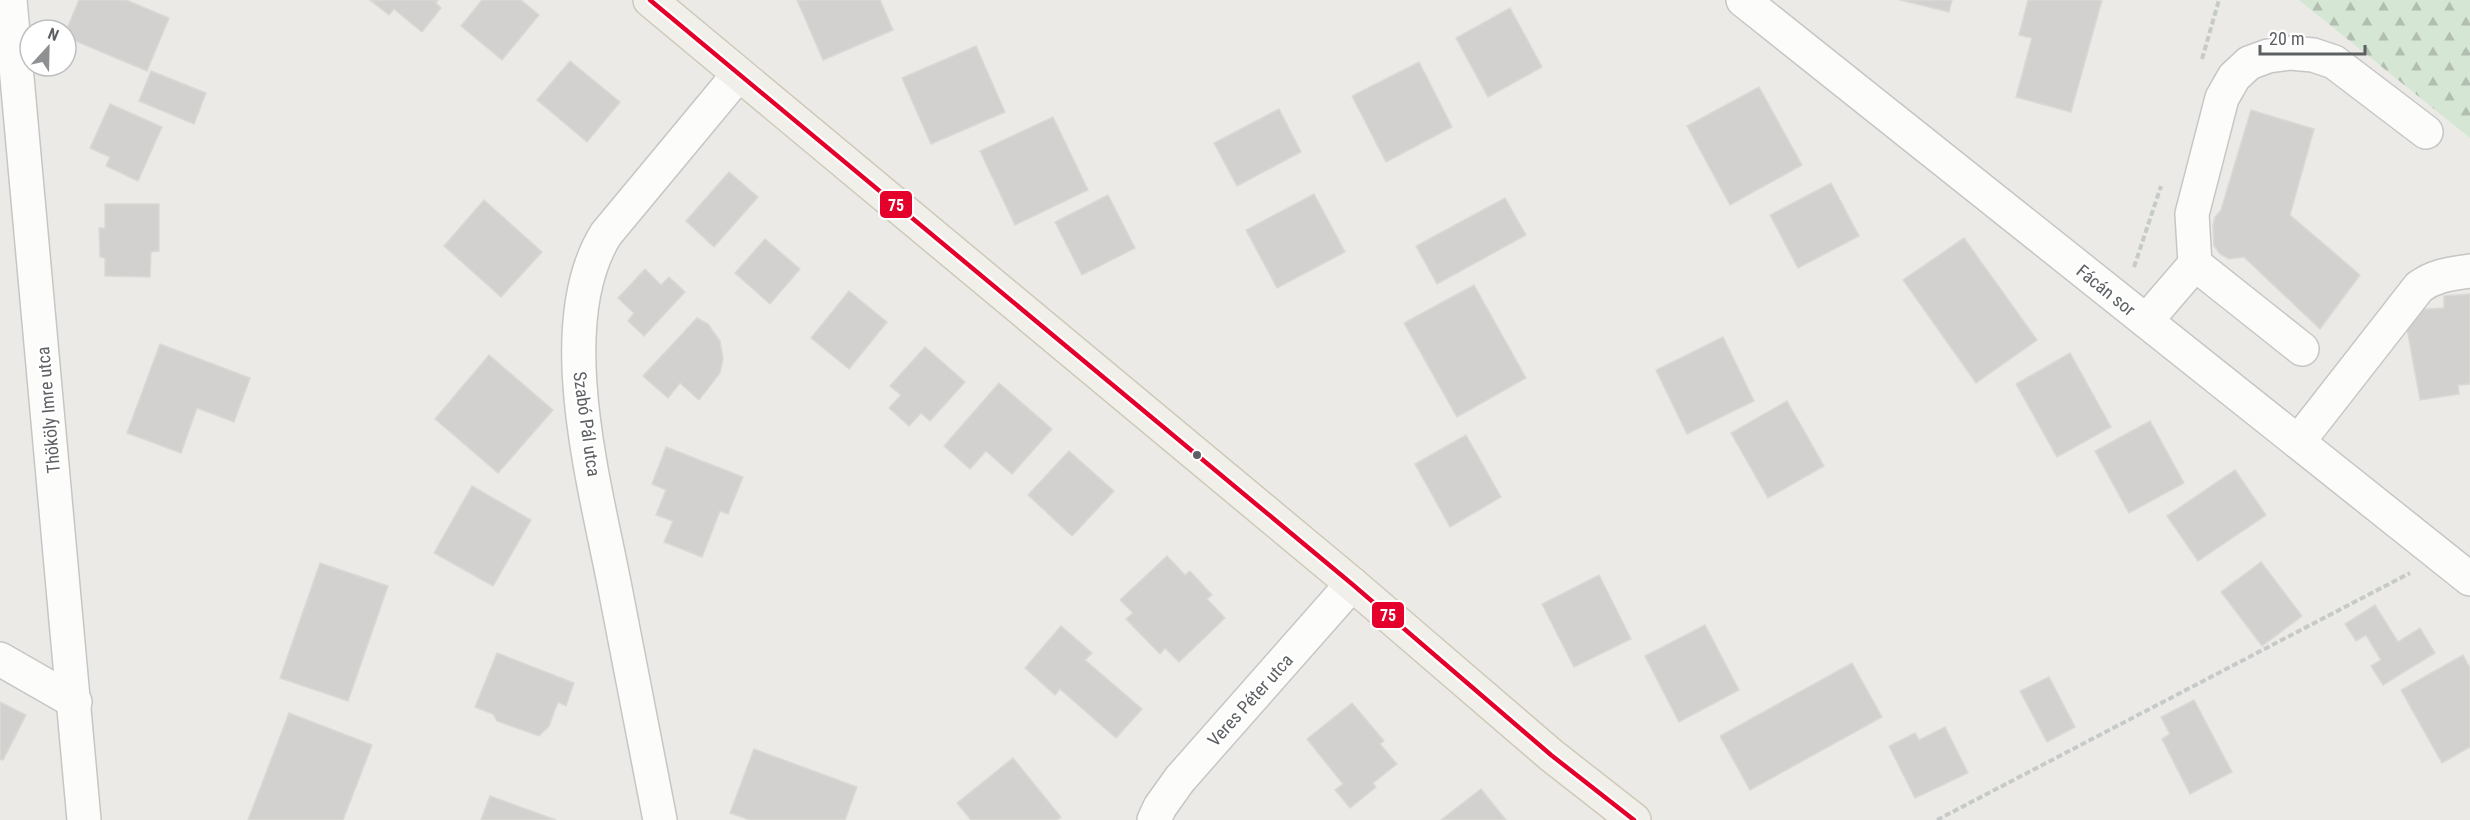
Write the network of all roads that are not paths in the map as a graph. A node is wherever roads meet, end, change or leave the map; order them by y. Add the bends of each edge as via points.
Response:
1 (10, 0) edge
2 (650, 0) edge
3 (1743, 0) edge
4 (738, 75) junction
5 (2426, 132) dead end
6 (2195, 264) junction
7 (2470, 271) edge
8 (2146, 321) junction
9 (2302, 349) dead end
10 (2298, 442) junction
11 (2470, 579) edge
12 (1352, 584) junction
13 (0, 658) edge
14 (75, 702) junction
15 (84, 820) edge
16 (660, 820) edge
17 (1154, 820) edge
18 (1634, 820) edge

1 - 14 street, Thököly Imre utca
2 - 4 main road
3 - 8 street, Fácán sor
4 - 12 main road
4 - 16 street, Szabó Pál utca via 606,234 586,276 579,335 579,378 589,450
5 - 6 street via 2334,62 2290,53 2249,63 2234,77 2222,99 2192,214
6 - 8 street
6 - 9 street
7 - 10 street via 2430,279 2419,287
8 - 10 street, Fácán sor
10 - 11 street, Fácán sor
12 - 17 street, Veres Péter utca via 1180,779
12 - 18 main road via 1551,755
13 - 14 street
14 - 15 street, Thököly Imre utca

